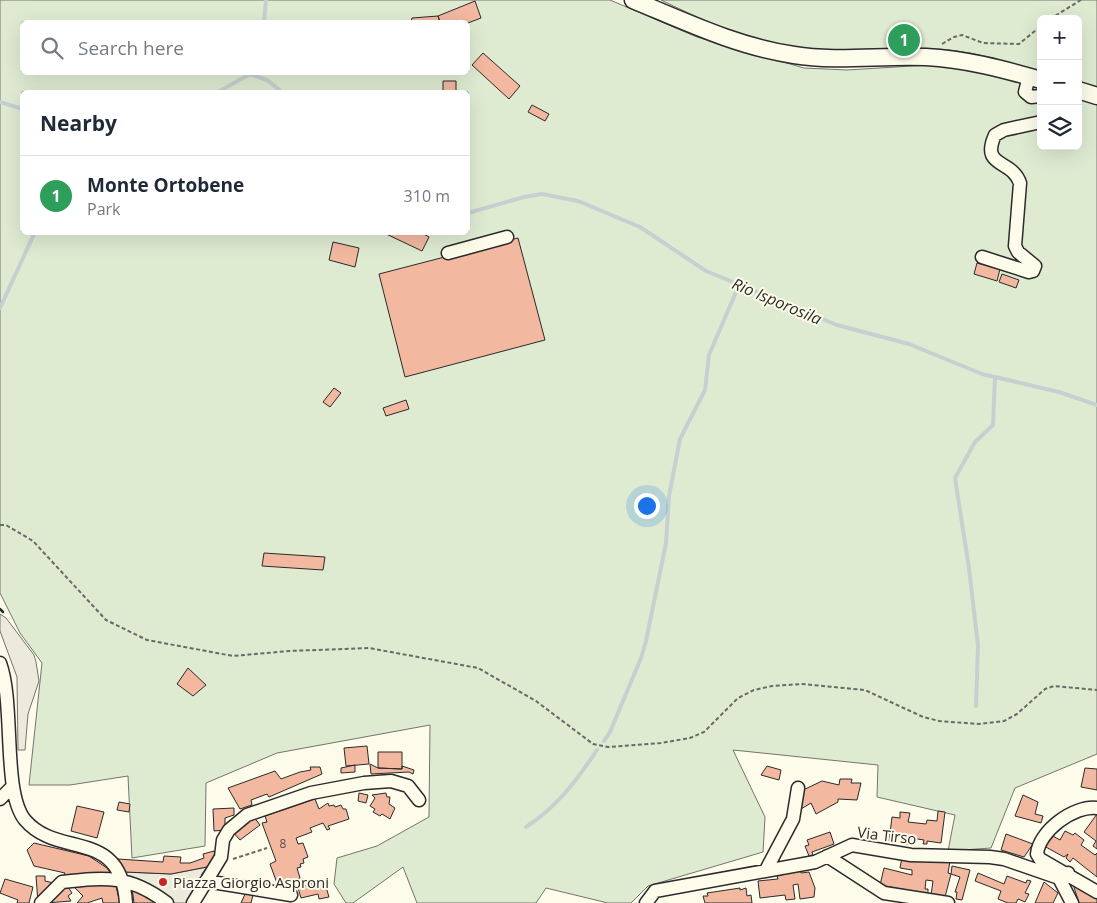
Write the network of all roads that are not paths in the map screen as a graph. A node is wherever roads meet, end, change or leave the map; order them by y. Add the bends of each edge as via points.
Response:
1 (633, 0) edge
2 (1035, 78) edge
3 (1082, 91) edge
4 (1037, 96) edge
5 (1097, 96) edge
6 (1037, 123) edge
7 (507, 237) dead end
8 (448, 253) dead end
9 (982, 257) dead end
10 (0, 663) edge
11 (13, 786) junction
12 (798, 788) dead end
13 (0, 799) edge
14 (419, 800) dead end
15 (1097, 808) edge
16 (827, 856) junction
17 (766, 870) junction
18 (1063, 875) junction
19 (121, 879) junction
20 (206, 881) junction
21 (1097, 892) edge
22 (291, 895) dead end
23 (42, 903) edge
24 (126, 903) edge
25 (167, 903) edge
26 (193, 903) edge
27 (646, 903) edge
28 (948, 903) edge
29 (1072, 903) edge

1 - 2 main road via 701,28 795,56 927,57 983,64
2 - 4 street via 1026,92 1031,97
3 - 5 main road
6 - 9 street via 995,135 990,152 994,159 1017,175 1020,183 1015,246 1035,266 1033,271
7 - 8 street
10 - 11 street via 8,709
11 - 13 street
11 - 19 street via 15,804 27,822 45,834 101,852
12 - 17 street via 793,820
14 - 20 street via 408,786 391,781 364,783 311,793 247,815 229,830 223,840 221,857
15 - 18 street via 1089,807 1068,816 1054,827 1038,848 1040,859
16 - 17 street, Via Tirso via 815,862
16 - 18 street, Via Tirso via 852,845 911,855 990,857
16 - 28 street via 884,893
17 - 27 street, Via Tirso via 655,891
18 - 21 street, Via Tirso
18 - 29 street
19 - 23 street via 62,882
19 - 24 street
19 - 25 street via 140,885
20 - 22 street
20 - 26 street

